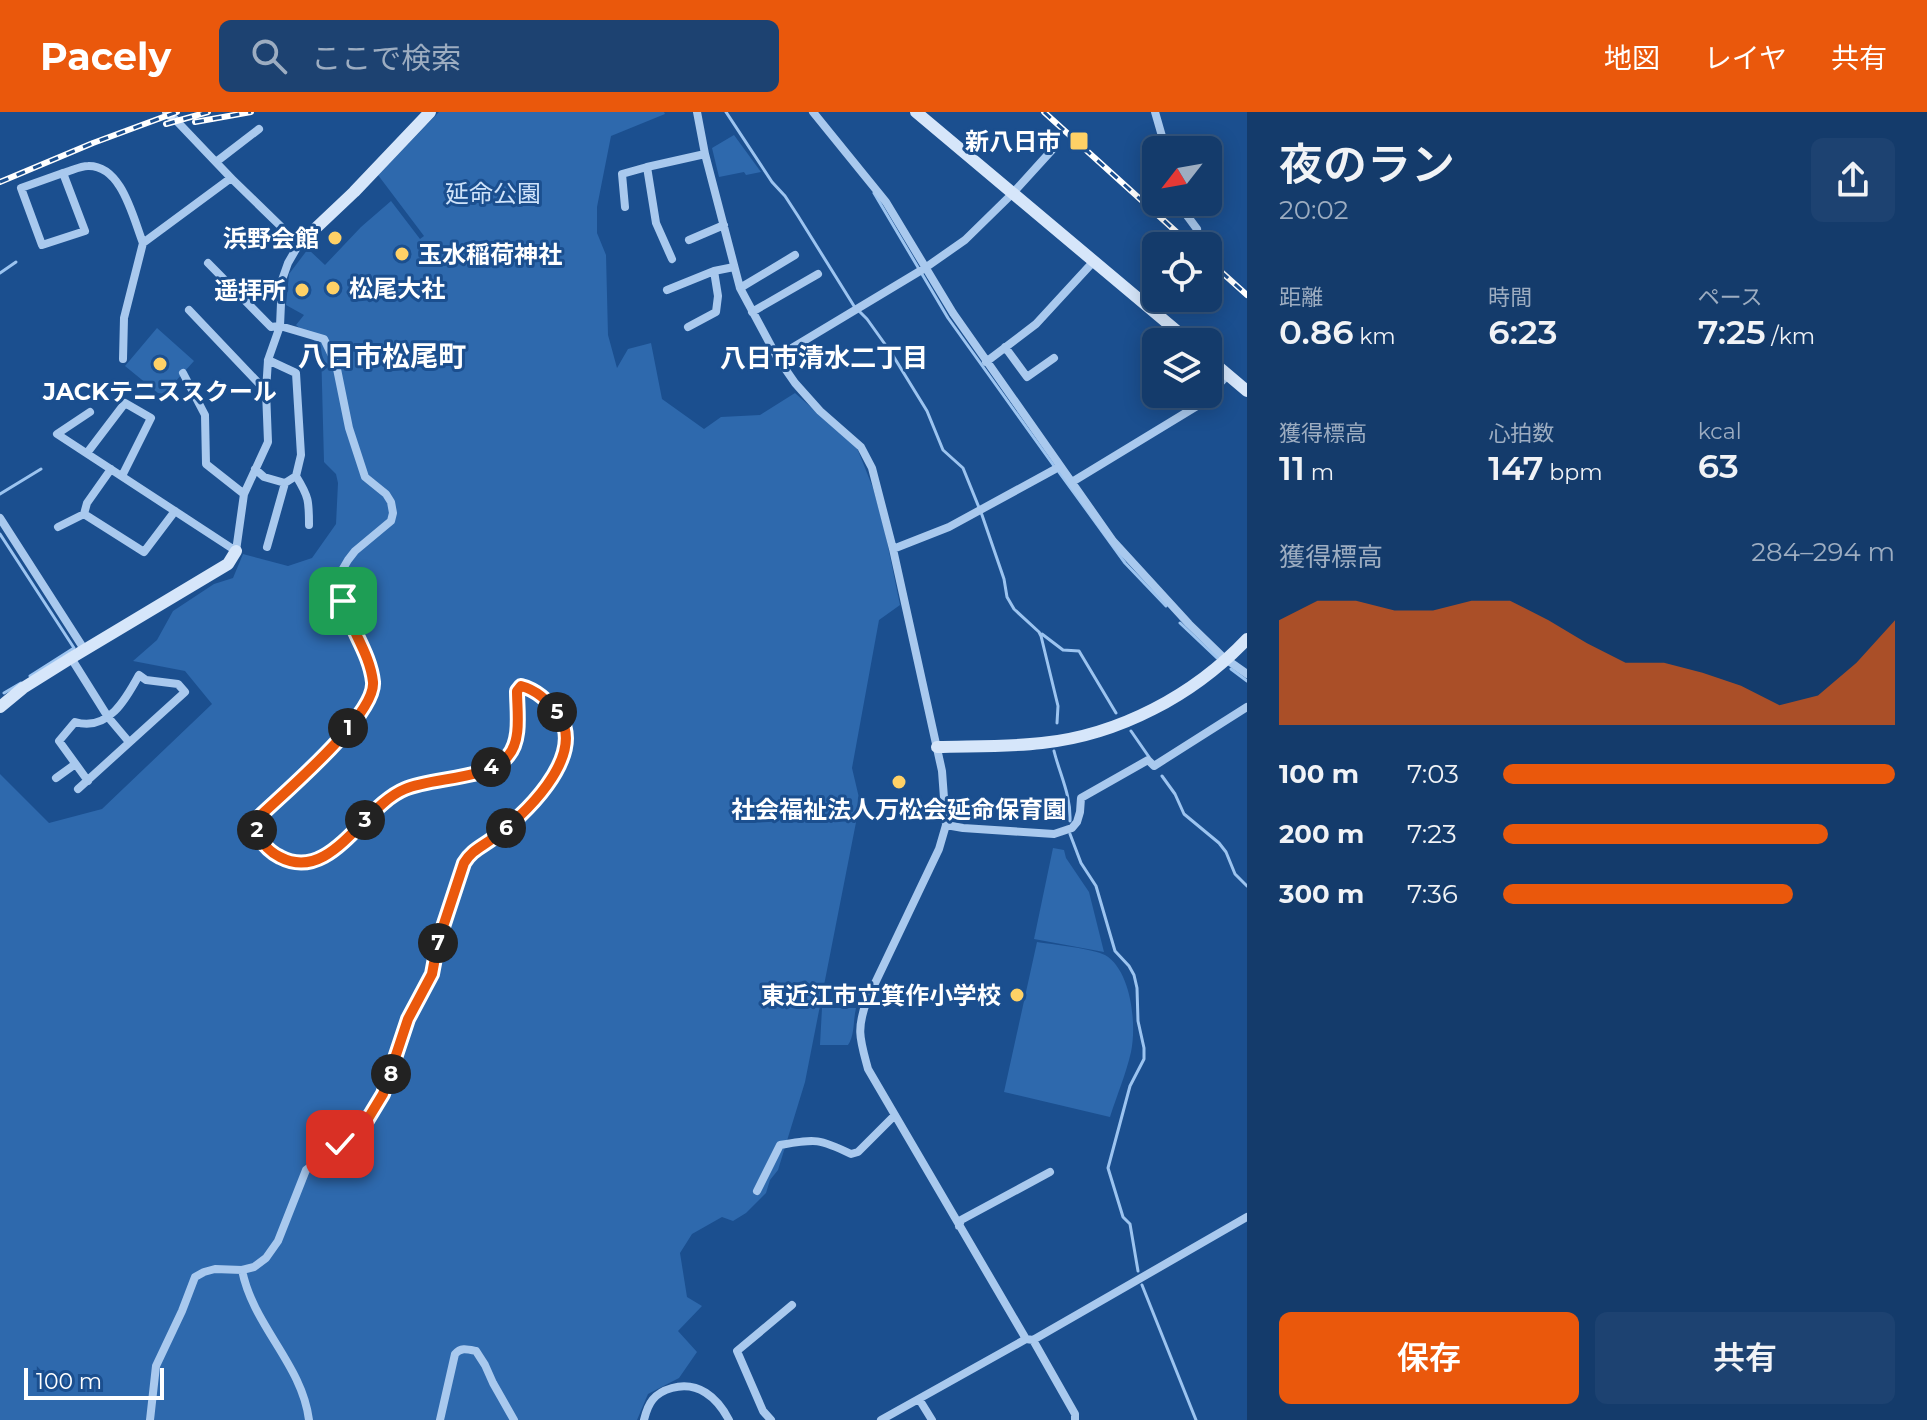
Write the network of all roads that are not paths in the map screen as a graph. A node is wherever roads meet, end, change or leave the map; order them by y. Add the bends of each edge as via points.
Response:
1 (430, 112) edge
2 (697, 112) edge
3 (813, 112) edge
4 (916, 112) edge
5 (1155, 112) edge
6 (169, 113) edge
7 (259, 129) dead end
8 (1162, 136) edge
9 (1052, 150) dead end
10 (705, 154) junction
11 (216, 162) junction
12 (647, 167) junction
13 (63, 173) junction
14 (231, 178) junction
15 (1012, 194) junction
16 (886, 202) junction
17 (625, 207) dead end
18 (877, 207) dead end
19 (1187, 216) edge
20 (724, 225) junction
21 (1197, 229) dead end
22 (689, 240) dead end
23 (143, 243) junction
24 (299, 244) junction
25 (795, 255) dead end
26 (672, 259) dead end
27 (1094, 261) junction
28 (208, 263) dead end
29 (734, 267) junction
30 (925, 268) junction
31 (714, 271) junction
32 (818, 274) dead end
33 (740, 288) junction
34 (667, 290) dead end
35 (189, 310) dead end
36 (752, 312) junction
37 (280, 326) junction
38 (688, 327) dead end
39 (1173, 328) edge
40 (1005, 347) junction
41 (777, 357) junction
42 (1054, 358) dead end
43 (123, 359) dead end
44 (268, 360) junction
45 (986, 362) junction
46 (1222, 370) edge
47 (183, 373) dead end
48 (1228, 375) junction
49 (266, 391) junction
50 (1247, 391) edge
51 (90, 412) dead end
52 (87, 453) junction
53 (1059, 467) junction
54 (111, 469) junction
55 (255, 469) junction
56 (122, 476) junction
57 (296, 476) junction
58 (1072, 482) junction
59 (285, 483) junction
60 (244, 494) junction
61 (175, 511) junction
62 (84, 514) junction
63 (0, 518) edge
64 (309, 525) dead end
65 (58, 527) dead end
66 (267, 547) dead end
67 (893, 549) junction
68 (236, 551) junction
69 (1247, 639) edge
70 (84, 649) junction
71 (71, 658) junction
72 (1227, 659) junction
73 (1247, 674) edge
74 (0, 707) edge
75 (1247, 707) edge
76 (108, 717) junction
77 (129, 742) junction
78 (937, 747) junction
79 (74, 765) junction
80 (56, 778) dead end
81 (88, 781) junction
82 (78, 789) dead end
83 (946, 825) junction
84 (895, 1115) junction
85 (1050, 1172) dead end
86 (757, 1191) dead end
87 (1247, 1217) edge
88 (959, 1226) junction
89 (242, 1270) junction
90 (792, 1305) dead end
91 (1029, 1340) junction
92 (919, 1399) junction
93 (150, 1420) edge
94 (309, 1420) edge
95 (440, 1420) edge
96 (514, 1420) edge
97 (644, 1420) edge
98 (729, 1420) edge
99 (771, 1420) edge
100 (881, 1420) edge
101 (932, 1420) edge
102 (1075, 1420) edge

1 - 24 street
2 - 10 street
3 - 16 street
4 - 15 street
5 - 8 street
6 - 11 street
7 - 11 street
9 - 15 street
10 - 12 street
10 - 20 street
11 - 14 street
12 - 17 street via 622,174
12 - 26 street via 656,223
13 - 13 street via 21,188 42,245 85,231
13 - 23 street via 88,166 116,180
14 - 23 street
14 - 24 street
15 - 27 street
15 - 30 street via 965,240
16 - 18 street
16 - 30 street
19 - 21 street
20 - 22 street
20 - 29 street
23 - 43 street via 124,318
24 - 37 street via 282,280
25 - 33 street
27 - 39 street
27 - 40 street via 1036,324
28 - 37 street via 271,327
29 - 31 street
29 - 33 street
30 - 41 street
30 - 45 street
31 - 34 street
31 - 38 street via 716,312
32 - 36 street
33 - 36 street
35 - 49 street
36 - 41 street
37 - 44 street
37 - 89 street via 324,339 336,364 365,477 386,494 393,513 341,572 346,613 370,671 371,695 346,731 260,816 255,825 259,838 280,857 310,863 337,847 396,793 484,771 504,760 516,742 521,686 554,708 567,739 560,765 540,795 464,863 432,974 408,1019 374,1111 356,1132 306,1170 278,1241 266,1258
40 - 42 street via 1027,377
40 - 45 street
41 - 67 street via 820,411 861,447 872,468
44 - 49 street
44 - 57 street via 296,373 301,455
45 - 53 street
46 - 48 street
47 - 60 street via 205,415 206,464
48 - 50 street
48 - 58 street via 1197,406
49 - 55 street via 268,442
51 - 52 street via 57,434
52 - 54 street
52 - 56 street via 125,403 151,418
53 - 58 street
53 - 67 street via 949,527
54 - 56 street
54 - 62 street
55 - 59 street
55 - 60 street
56 - 61 street
57 - 59 street
57 - 64 street via 307,494
58 - 72 street via 1113,541
59 - 66 street
60 - 68 street
61 - 62 street via 144,552
61 - 68 street
62 - 65 street
63 - 70 street
67 - 78 street
68 - 70 street via 228,564
69 - 72 street
70 - 71 street
71 - 74 street
71 - 76 street
72 - 73 street
72 - 78 street via 1177,696 1108,729 1042,743
75 - 83 street via 1154,766 1148,760 1081,798 1072,828 1054,834
76 - 77 street
76 - 77 street via 139,675 178,684 185,692
76 - 79 street via 85,725 75,722 59,741
77 - 81 street
78 - 83 street
79 - 80 street
79 - 81 street
81 - 82 street
83 - 84 street via 860,1018 858,1034 868,1069
84 - 86 street via 851,1154 823,1141 780,1145
84 - 88 street
85 - 88 street via 961,1220
87 - 91 street
88 - 91 street
89 - 93 street via 215,1269 195,1277 156,1366
89 - 94 street via 252,1303 304,1392
90 - 99 street via 737,1351
91 - 92 street
91 - 102 street
92 - 100 street
92 - 101 street
95 - 96 street via 455,1354 466,1348 476,1351
97 - 98 street via 656,1395 686,1386 708,1394

